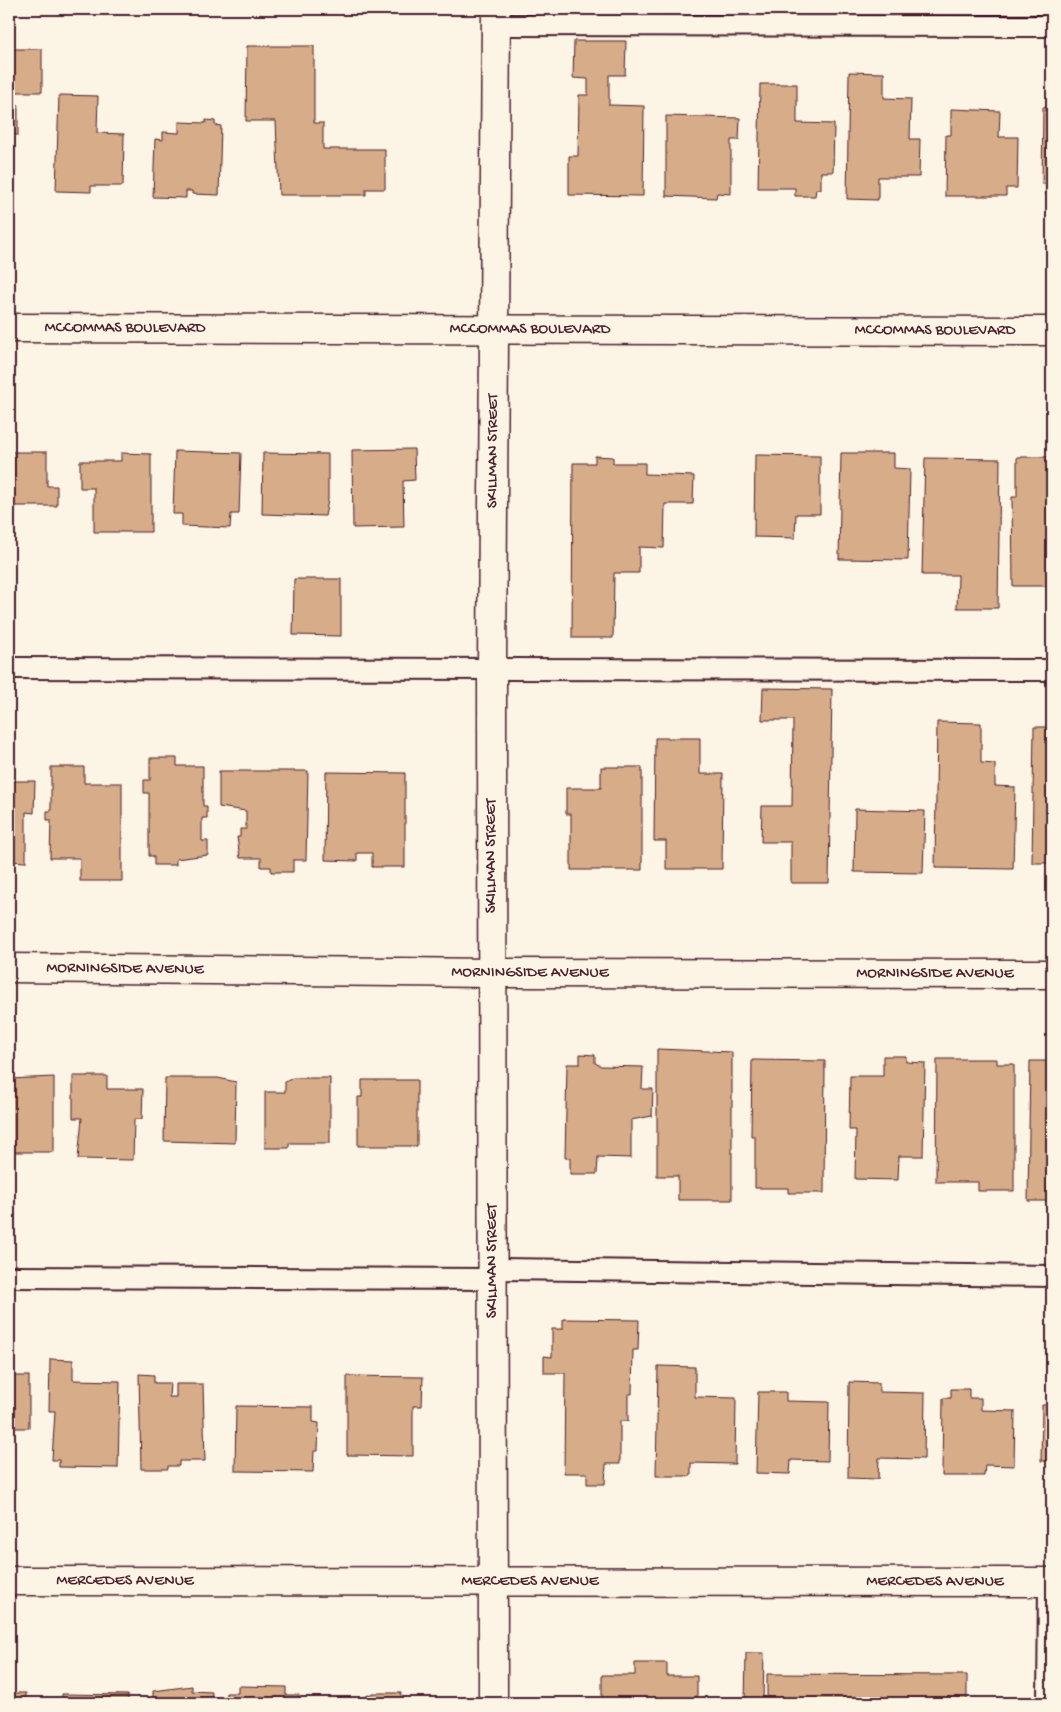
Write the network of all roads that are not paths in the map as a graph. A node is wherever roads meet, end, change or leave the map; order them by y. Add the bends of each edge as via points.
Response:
1 (496, 17) edge
2 (1052, 26) edge
3 (9, 328) edge
4 (493, 329) junction
5 (1052, 330) edge
6 (9, 668) edge
7 (492, 670) junction
8 (1052, 670) edge
9 (9, 968) edge
10 (492, 973) junction
11 (1052, 974) edge
12 (493, 1274) junction
13 (1052, 1276) edge
14 (9, 1277) edge
15 (493, 1580) junction
16 (9, 1581) edge
17 (1051, 1582) edge
18 (493, 1703) edge
19 (1048, 1703) edge

1 - 2 lane
1 - 4 street, SKILLMAN STREET
3 - 4 street, MCCOMMAS BOULEVARD
4 - 5 street, MCCOMMAS BOULEVARD
4 - 7 street, SKILLMAN STREET
6 - 7 lane
7 - 8 lane
7 - 10 street, SKILLMAN STREET
9 - 10 street, MORNINGSIDE AVENUE
10 - 11 street, MORNINGSIDE AVENUE
10 - 12 street, SKILLMAN STREET
12 - 13 lane
12 - 14 lane
12 - 15 street, SKILLMAN STREET
15 - 16 street, MERCEDES AVENUE
15 - 17 street, MERCEDES AVENUE
15 - 18 street, SKILLMAN STREET
17 - 19 lane

